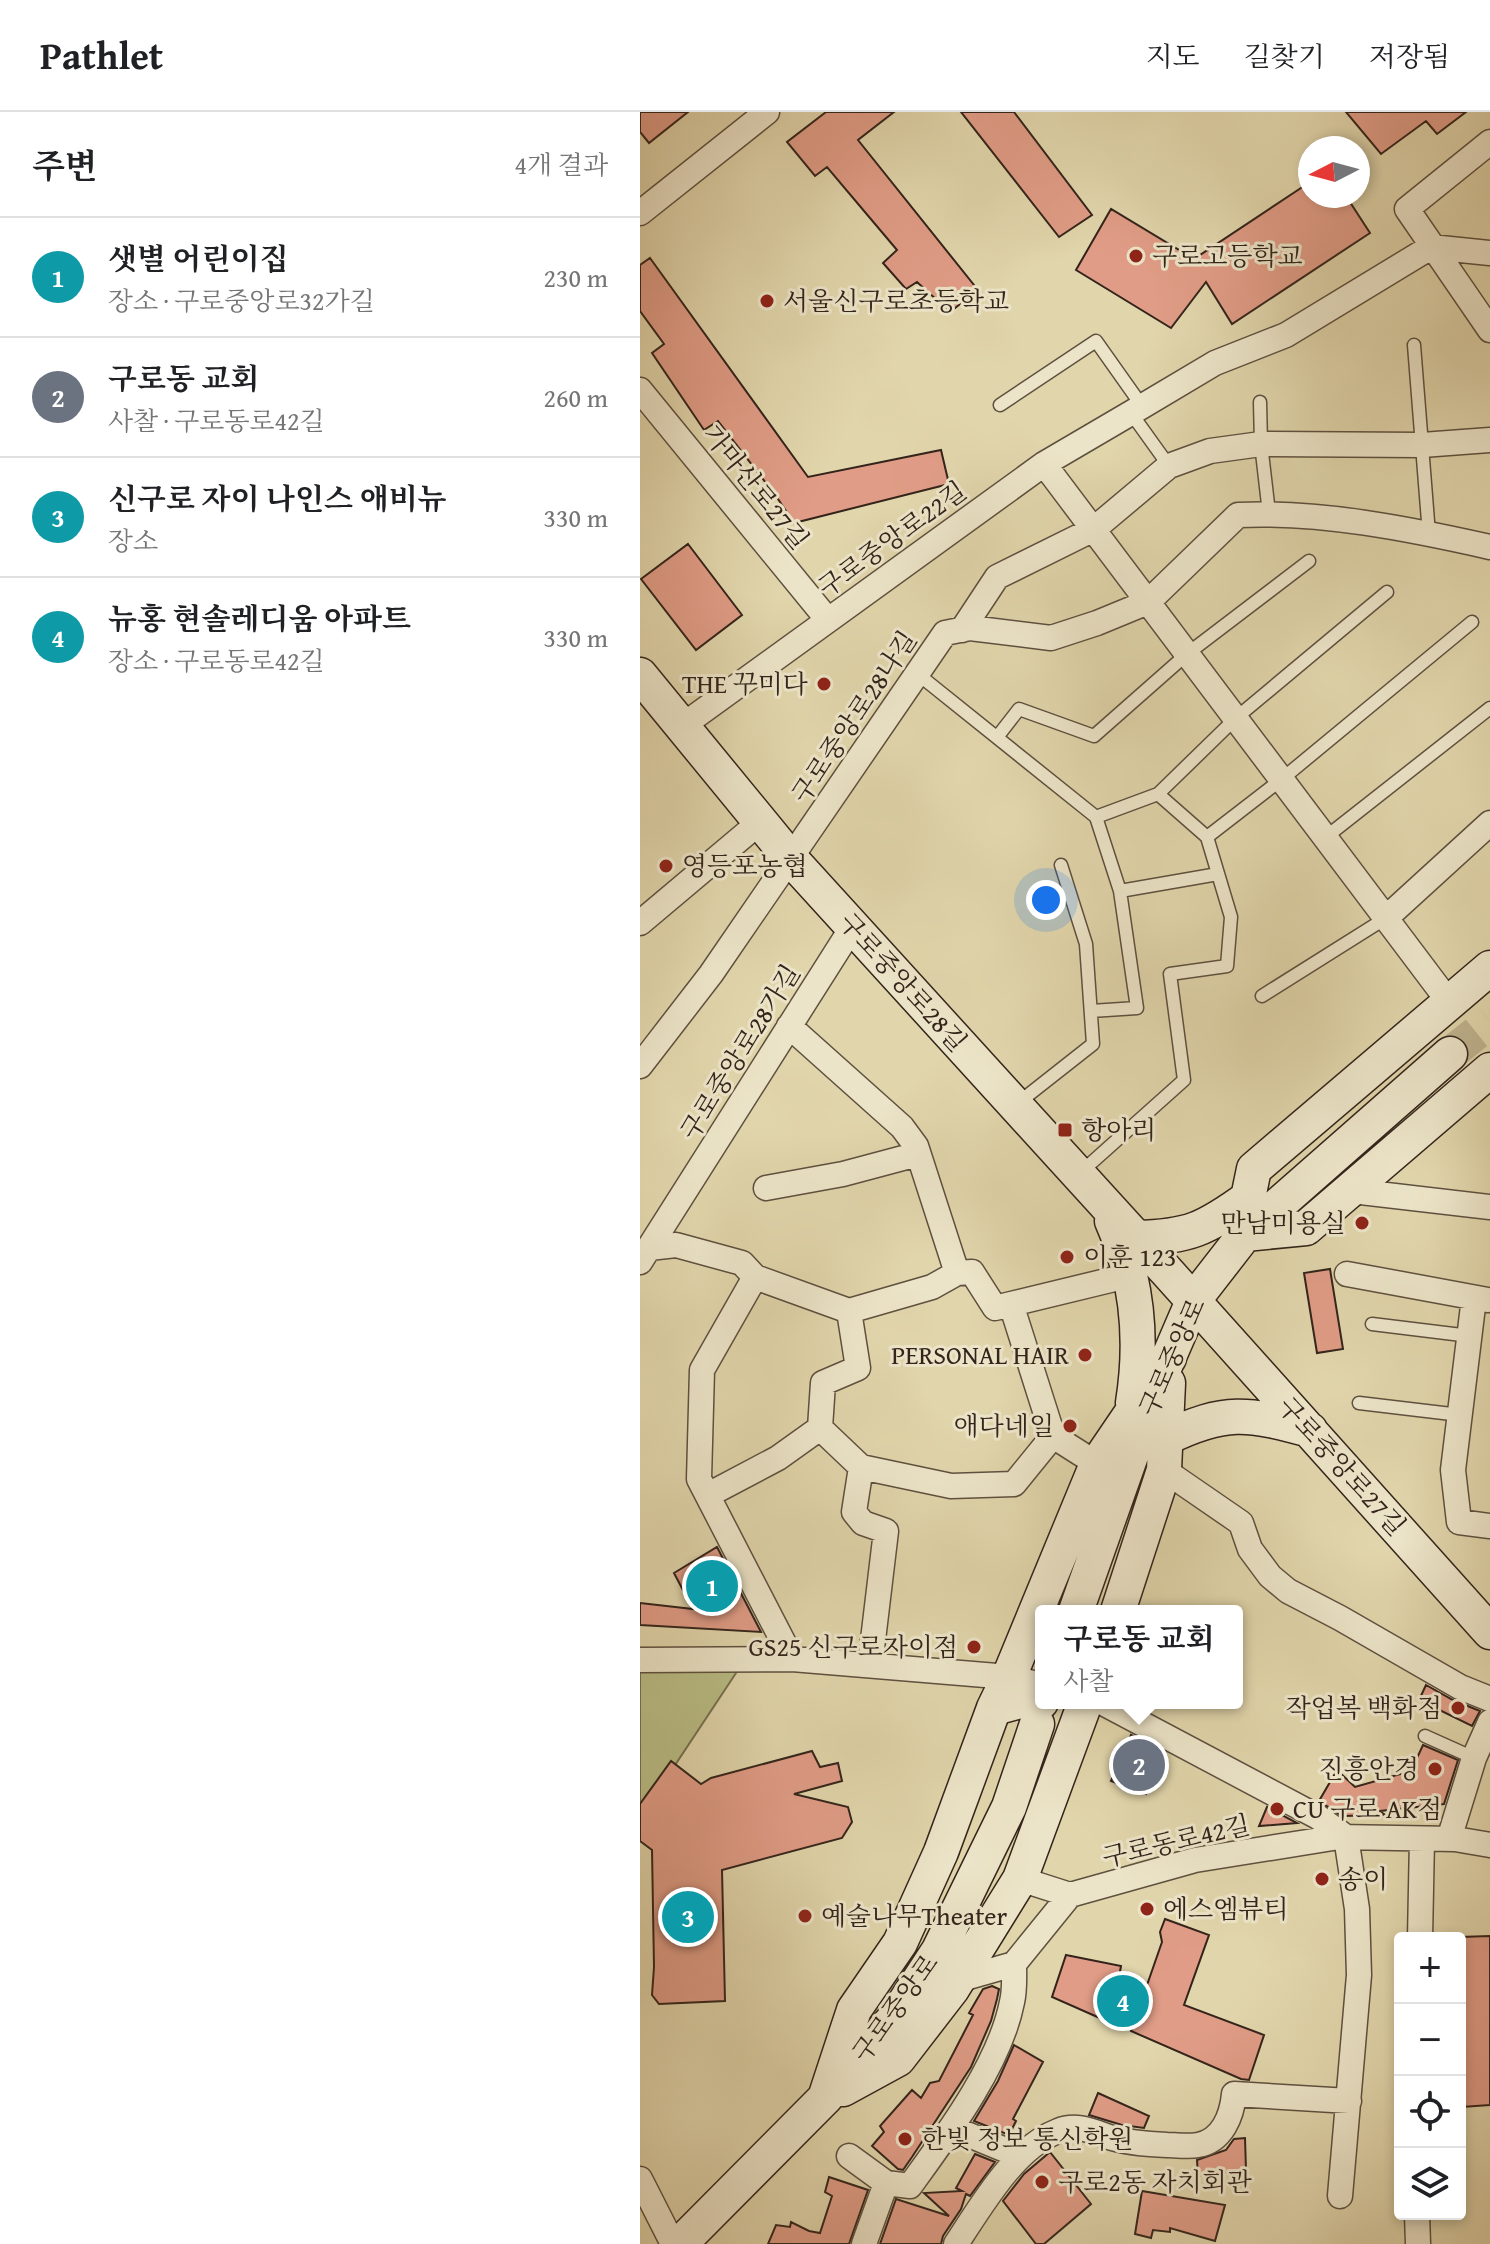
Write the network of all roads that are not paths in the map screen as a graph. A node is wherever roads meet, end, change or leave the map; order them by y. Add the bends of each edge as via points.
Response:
1 (767, 112) edge
2 (1490, 142) edge
3 (640, 213) edge
4 (1431, 247) junction
5 (1490, 253) edge
6 (1490, 330) edge
7 (1414, 345) dead end
8 (640, 390) edge
9 (1260, 402) dead end
10 (1000, 405) dead end
11 (1137, 410) junction
12 (1490, 440) edge
13 (1261, 444) junction
14 (1422, 445) junction
15 (1044, 464) junction
16 (1169, 466) junction
17 (1269, 513) junction
18 (1094, 529) junction
19 (1429, 534) junction
20 (1490, 547) edge
21 (1309, 561) dead end
22 (1387, 592) dead end
23 (1148, 602) junction
24 (828, 620) junction
25 (1472, 622) dead end
26 (962, 630) junction
27 (1187, 654) junction
28 (640, 675) edge
29 (919, 675) junction
30 (1490, 708) edge
31 (1236, 718) junction
32 (682, 726) junction
33 (998, 736) junction
34 (1282, 779) junction
35 (1158, 794) junction
36 (1096, 817) junction
37 (760, 822) junction
38 (1490, 823) edge
39 (1207, 837) junction
40 (1326, 837) junction
41 (791, 859) junction
42 (1061, 865) dead end
43 (1218, 874) junction
44 (1120, 891) junction
45 (643, 916) edge
46 (1386, 918) junction
47 (853, 926) junction
48 (1468, 993) edge
49 (1262, 996) dead end
50 (1091, 1011) junction
51 (789, 1026) junction
52 (1450, 1054) tunnel mouth
53 (640, 1066) edge
54 (1489, 1074) edge
55 (1015, 1105) junction
56 (918, 1154) junction
57 (1078, 1174) junction
58 (766, 1188) dead end
59 (1352, 1191) junction
60 (1248, 1198) junction
61 (1105, 1206) junction
62 (1490, 1207) edge
63 (1245, 1234) junction
64 (1136, 1238) junction
65 (642, 1258) edge
66 (957, 1273) junction
67 (1347, 1274) dead end
68 (1131, 1275) junction
69 (755, 1277) junction
70 (1482, 1300) edge
71 (1193, 1301) junction
72 (1011, 1304) junction
73 (849, 1311) junction
74 (1372, 1324) dead end
75 (1470, 1336) junction
76 (1169, 1358) junction
77 (1359, 1403) dead end
78 (1132, 1409) junction
79 (1460, 1415) junction
80 (820, 1428) junction
81 (1310, 1430) junction
82 (1053, 1436) junction
83 (1165, 1454) junction
84 (1097, 1464) junction
85 (861, 1467) junction
86 (708, 1495) junction
87 (1490, 1526) edge
88 (1049, 1605) edge
89 (1078, 1605) edge
90 (1120, 1605) edge
91 (1490, 1632) edge
92 (1035, 1646) edge
93 (792, 1659) junction
94 (640, 1660) edge
95 (870, 1665) junction
96 (1025, 1681) edge
97 (1490, 1699) edge
98 (1035, 1702) edge
99 (994, 1708) junction
100 (1083, 1709) edge
101 (1114, 1709) edge
102 (1040, 1710) edge
103 (1490, 1722) edge
104 (1425, 1736) dead end
105 (1069, 1747) junction
106 (1474, 1758) junction
107 (1346, 1837) junction
108 (1422, 1839) junction
109 (1449, 1839) junction
110 (1490, 1845) edge
111 (1020, 1879) junction
112 (1070, 1895) junction
113 (1420, 1932) edge
114 (1014, 1964) junction
115 (958, 1980) junction
116 (825, 2098) junction
117 (1349, 2101) junction
118 (952, 2128) junction
119 (849, 2156) dead end
120 (1020, 2156) junction
121 (640, 2179) edge
122 (886, 2183) junction
123 (1340, 2196) dead end
124 (1417, 2220) edge
125 (673, 2244) edge
126 (680, 2244) edge
127 (864, 2244) edge
128 (956, 2244) edge
129 (1418, 2244) edge

1 - 3 street
2 - 4 street via 1407,209
4 - 5 street
4 - 6 street
4 - 11 street, 구로중앙로22길 via 1286,335 1215,363
7 - 14 lane
8 - 24 street, 가마산로27길
9 - 13 lane
10 - 11 lane via 1096,341
11 - 15 street, 구로중앙로22길
11 - 16 lane
12 - 14 street, 구로중앙로28나길
13 - 14 street, 구로중앙로28나길
13 - 16 street, 구로중앙로28나길 via 1210,451
13 - 17 lane
14 - 19 lane
15 - 18 street
15 - 24 street, 구로중앙로22길
16 - 18 street, 구로중앙로28나길
17 - 19 street
17 - 23 street via 1238,515
18 - 23 street
18 - 26 street, 구로중앙로28나길 via 997,577
19 - 20 street
21 - 27 lane
22 - 31 lane
23 - 26 street via 1051,638
23 - 27 street
24 - 32 street, 구로중앙로22길
25 - 34 lane
26 - 29 street, 구로중앙로28나길 via 945,633
27 - 31 street
27 - 33 lane via 1094,736 1019,709
28 - 32 street, 구로중앙로28길
29 - 33 lane
29 - 41 street, 구로중앙로28나길
30 - 40 lane
31 - 34 street
31 - 35 lane
32 - 37 street, 구로중앙로28길
33 - 36 lane
34 - 39 lane
34 - 40 street
35 - 36 lane
35 - 39 lane
36 - 44 lane
37 - 41 street, 구로중앙로28길
37 - 45 street
38 - 46 street
39 - 43 lane
40 - 46 street
41 - 47 street, 구로중앙로28길
41 - 53 street
42 - 50 lane via 1086,944
43 - 44 lane
43 - 57 lane via 1231,917 1227,966 1170,974 1184,1080
44 - 50 lane via 1137,1008
46 - 48 street
46 - 49 lane
47 - 51 street, 구로중앙로28가길
47 - 55 street, 구로중앙로28길
48 - 54 street
48 - 60 street via 1254,1169
50 - 55 lane via 1093,1044
51 - 56 street via 902,1127
51 - 65 street, 구로중앙로28가길
52 - 63 street, 구로중앙로
54 - 59 street
55 - 57 street, 구로중앙로28길
56 - 58 street
56 - 66 street
57 - 61 street, 구로중앙로28길
59 - 62 street
59 - 63 street via 1306,1228
60 - 63 street
60 - 64 street via 1212,1224 1173,1237
61 - 64 street, 구로중앙로28길
61 - 68 street
63 - 71 street, 구로중앙로
64 - 71 street, 구로중앙로28길
65 - 69 street, 구로중앙로28가길 via 676,1245 742,1263
66 - 72 street via 972,1272 995,1308
66 - 73 street via 932,1287
67 - 70 street
68 - 72 street
68 - 78 street via 1139,1326
69 - 73 street, 구로중앙로28가길
69 - 86 street via 702,1370 699,1479
70 - 75 street
71 - 76 street, 구로중앙로
71 - 81 street, 구로중앙로27길
72 - 82 street
73 - 80 street via 858,1368 823,1383
74 - 75 lane
75 - 79 street
76 - 78 street
76 - 83 street
76 - 89 street, 구로중앙로
77 - 79 lane
78 - 84 street
79 - 87 street via 1453,1470 1459,1522
80 - 85 street
80 - 86 street via 778,1458
81 - 83 street via 1225,1415 1191,1425
81 - 91 street, 구로중앙로27길
82 - 84 street
82 - 85 street via 1014,1484 951,1486
83 - 90 street
83 - 97 street via 1241,1523 1250,1549 1288,1591
84 - 88 street
85 - 95 street via 854,1512 863,1523 886,1531
86 - 93 street
92 - 96 street
93 - 94 street
93 - 95 street
95 - 96 street
96 - 99 street
98 - 99 street via 1032,1698
99 - 116 street via 941,1852 900,1943 854,2010
100 - 105 street
101 - 107 street, 구로동로42길
102 - 105 street via 1062,1711
102 - 116 street, 구로중앙로 via 1009,1807 939,1950 894,2019
103 - 106 street
104 - 106 lane
105 - 111 street
106 - 109 street
107 - 108 street, 구로동로42길
107 - 112 street, 구로동로42길 via 1195,1860
107 - 117 street via 1357,1909 1359,1975
108 - 109 street, 구로동로42길
108 - 113 street
109 - 110 street, 구로동로42길
111 - 112 street
111 - 115 street
112 - 114 street
114 - 115 street
114 - 118 street via 1012,2002 998,2045
115 - 116 street via 898,2059
116 - 126 street, 구로중앙로
117 - 120 street via 1234,2094 1223,2130 1195,2146 1143,2144 1070,2127
117 - 123 street
118 - 120 street
118 - 122 street via 910,2186
119 - 122 street
120 - 128 street
121 - 125 street
122 - 127 street
124 - 129 street

